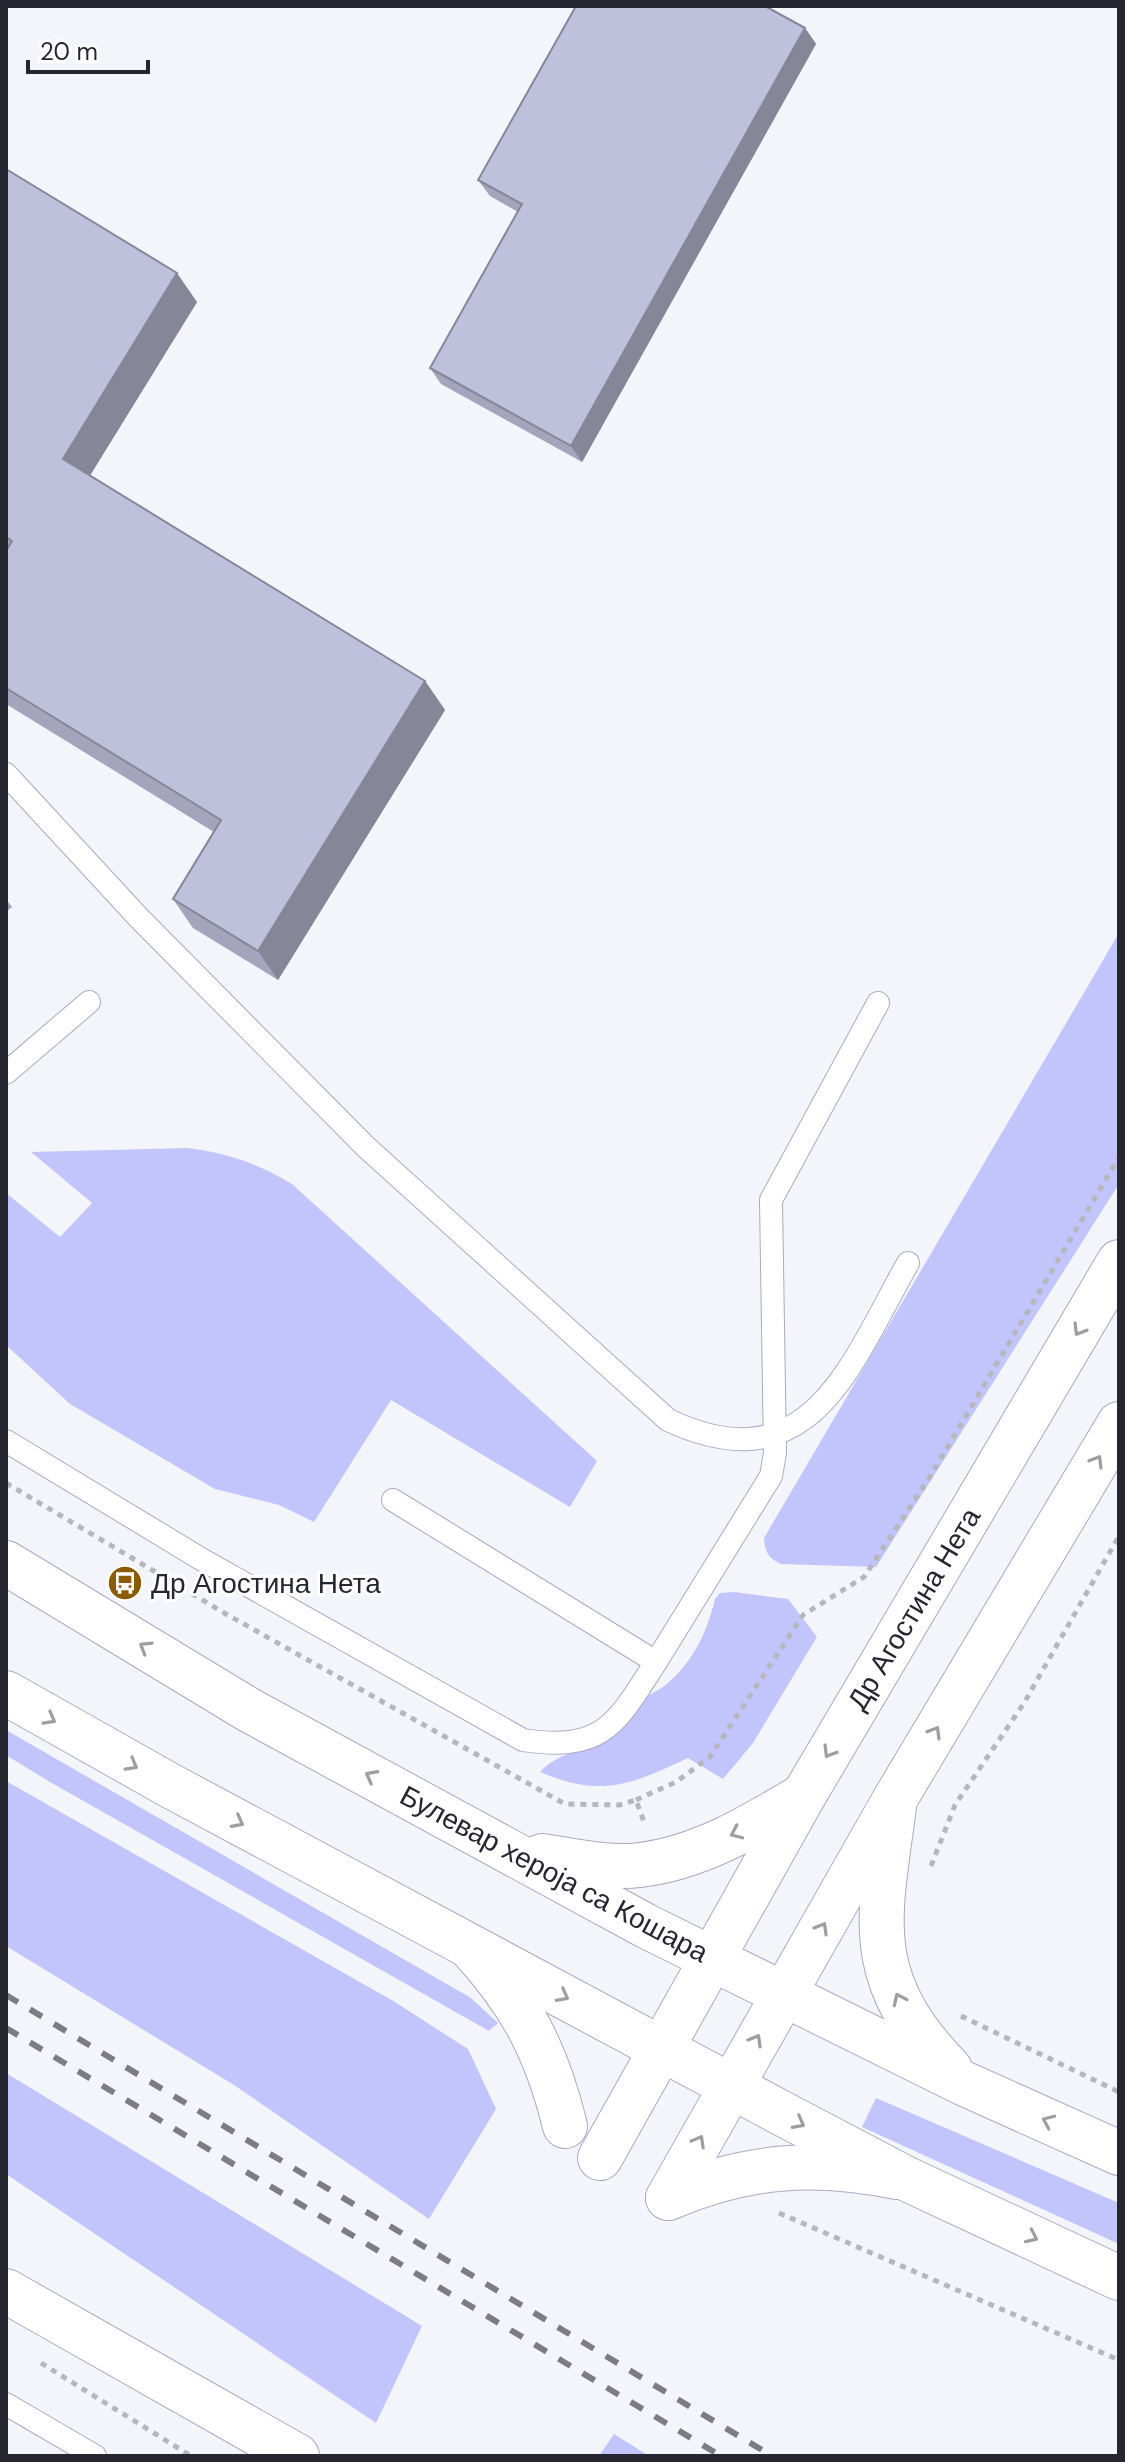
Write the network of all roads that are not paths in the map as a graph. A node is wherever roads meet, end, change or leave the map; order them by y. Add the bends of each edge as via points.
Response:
1 (6, 774) edge
2 (89, 1002) dead end
3 (878, 1003) dead end
4 (6, 1073) edge
5 (1119, 1262) edge
6 (908, 1263) dead end
7 (1119, 1424) edge
8 (775, 1436) junction
9 (6, 1441) edge
10 (393, 1500) dead end
11 (6, 1563) edge
12 (656, 1662) junction
13 (6, 1693) edge
14 (804, 1795) junction
15 (895, 1799) junction
16 (514, 1852) junction
17 (470, 1946) junction
18 (712, 1958) junction
19 (782, 1995) junction
20 (661, 2048) junction
21 (963, 2083) junction
22 (730, 2085) junction
23 (565, 2126) dead end
24 (1119, 2153) edge
25 (600, 2158) dead end
26 (907, 2179) junction
27 (1119, 2278) edge
28 (6, 2291) edge
29 (6, 2404) edge
30 (95, 2456) edge
31 (297, 2456) edge

1 - 8 lane via 139,918 366,1147 668,1420 725,1441
2 - 4 lane
3 - 8 lane via 771,1200
5 -> 14 main road, Др Агостина Нета
6 - 8 lane via 838,1387 815,1410
15 -> 7 main road
8 - 12 lane via 765,1491
9 - 12 lane via 201,1559 523,1740 562,1743 595,1737 626,1708
10 - 12 lane
16 -> 11 main road, Булевар хероја са Кошара via 249,1710
13 -> 17 main road
14 -> 16 main road via 708,1846 657,1862 600,1865
14 - 18 main road, Др Агостина Нета
19 -> 15 main road
21 -> 15 main road via 927,2045 885,1969 879,1919
16 - 18 main road, Булевар хероја са Кошара
17 -> 20 main road
17 - 23 main road via 506,1986 527,2020 553,2076
18 - 19 main road, Булевар хероја са Кошара
18 - 20 main road, Др Агостина Нета
19 - 21 main road, Булевар хероја са Кошара
22 -> 19 main road
20 - 22 main road
20 - 25 main road, Др Агостина Нета
24 -> 21 main road, Булевар хероја са Кошара
22 -> 26 main road
26 -> 22 main road via 846,2167 776,2167 705,2182 668,2198
26 -> 27 main road
28 - 31 main road
29 - 30 lane

